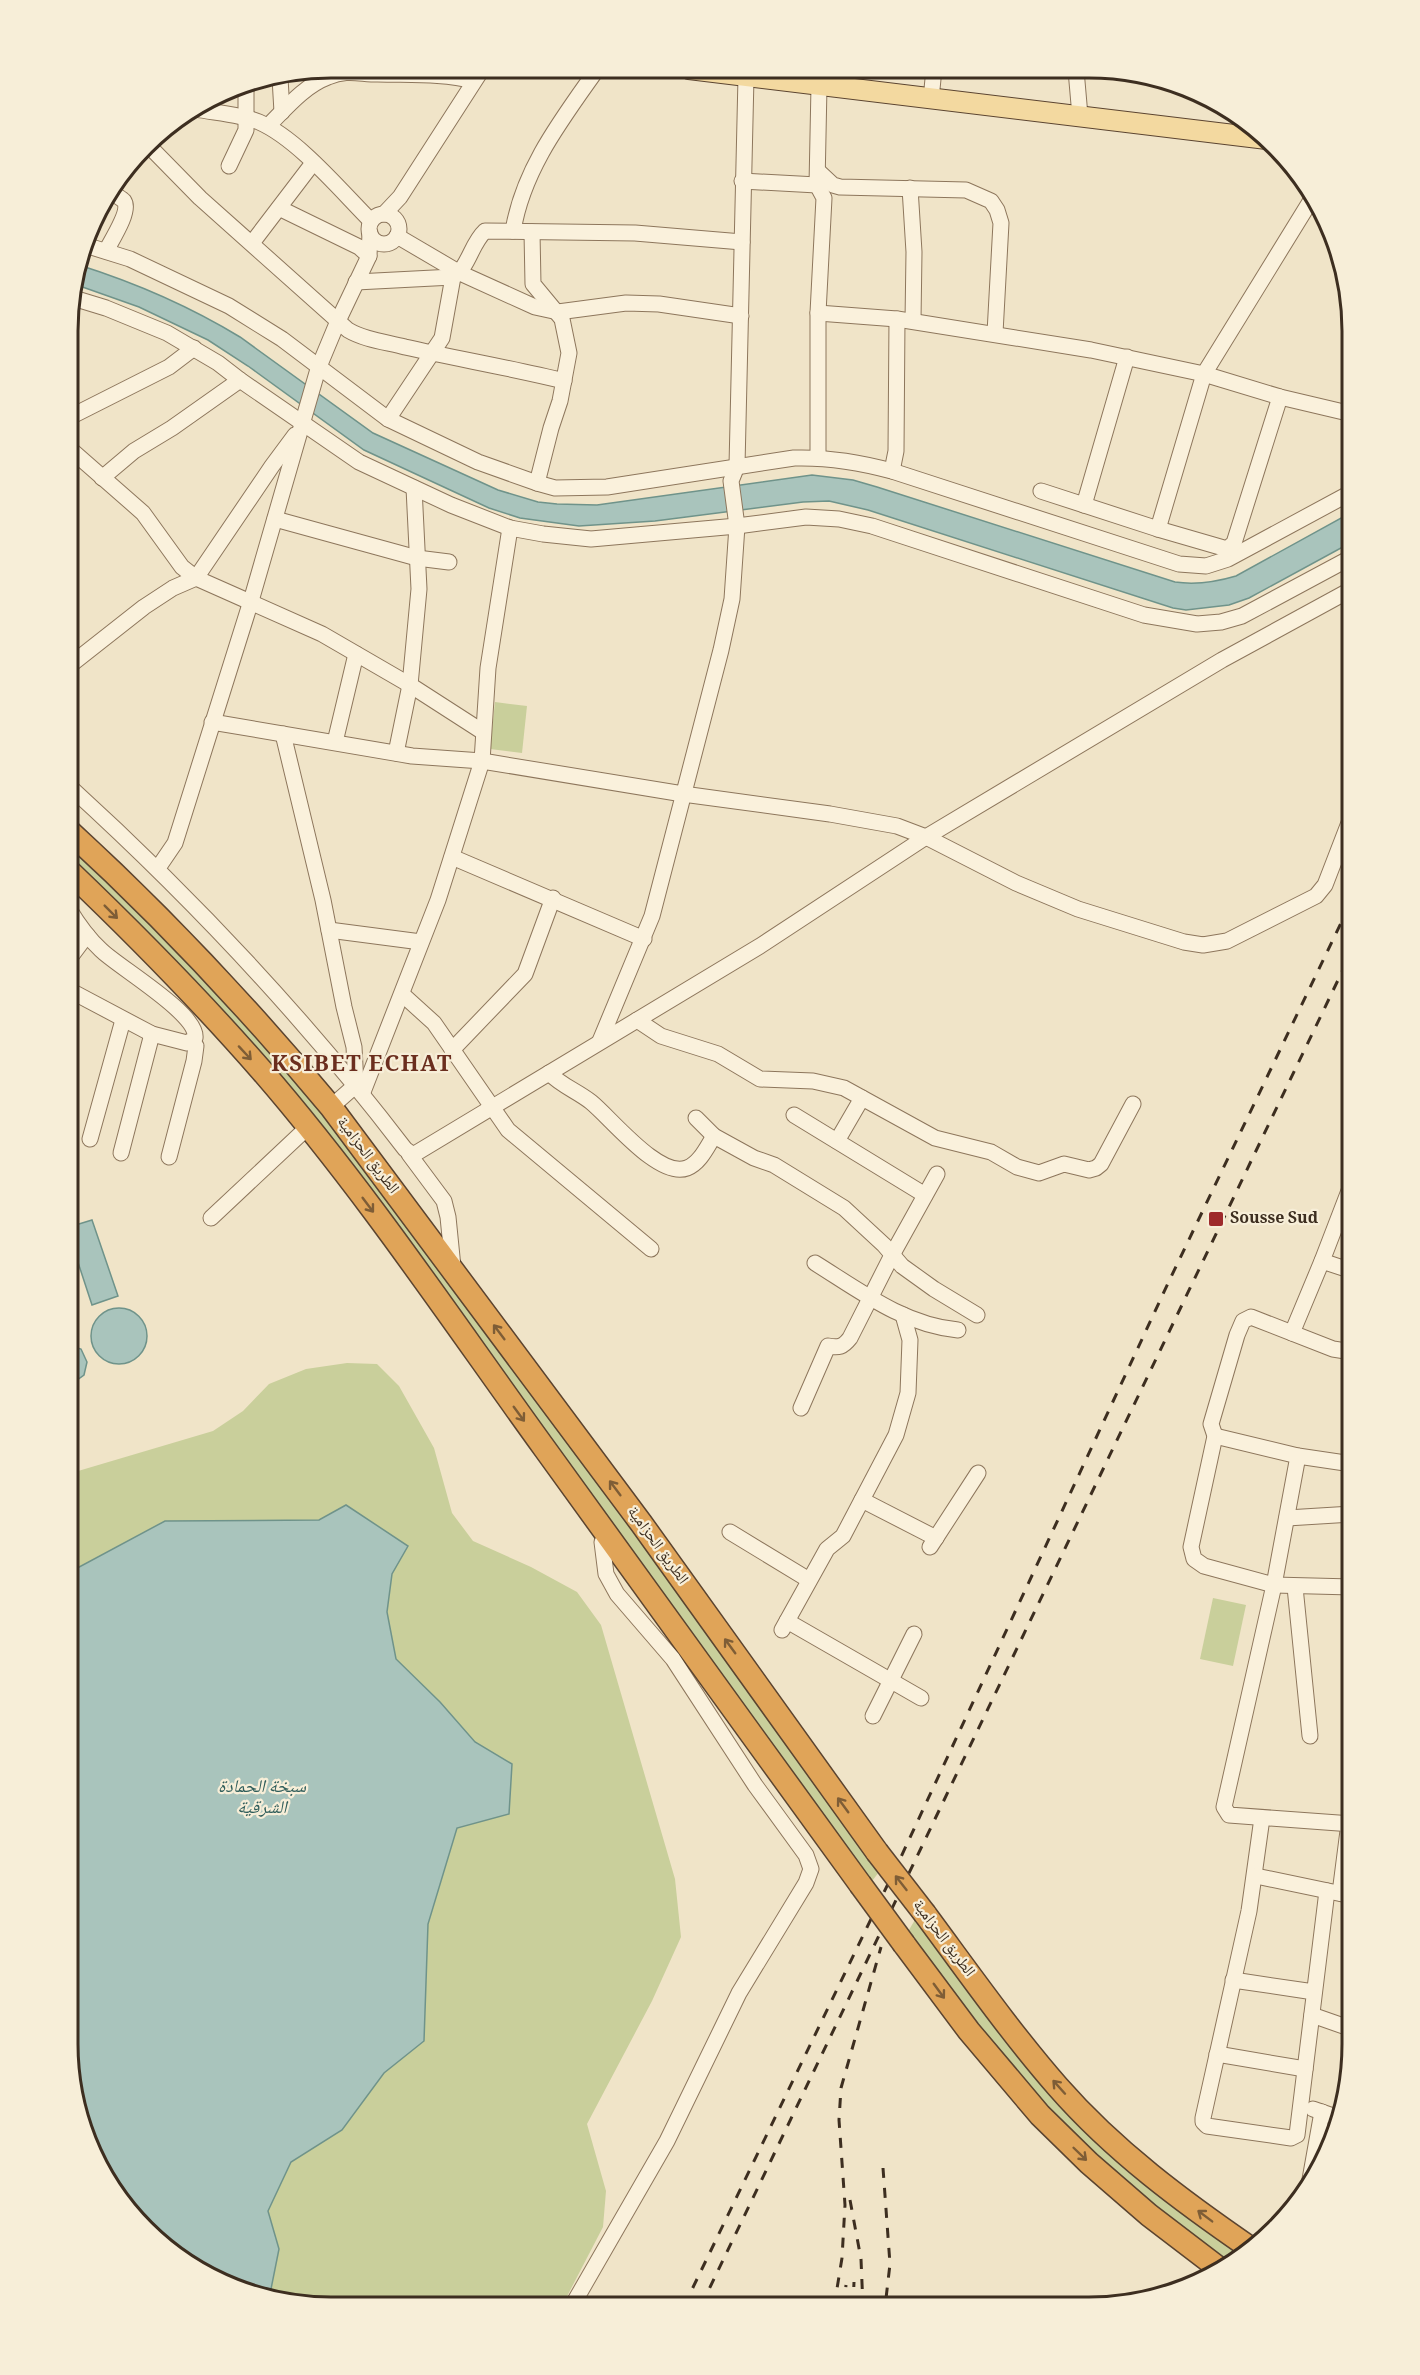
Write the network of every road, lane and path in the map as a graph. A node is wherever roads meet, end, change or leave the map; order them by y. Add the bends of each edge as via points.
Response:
1 (459, 78) edge
2 (476, 78) edge
3 (591, 78) edge
4 (746, 78) edge
5 (754, 78) edge
6 (933, 78) edge
7 (1077, 78) edge
8 (315, 79) edge
9 (474, 81) junction
10 (280, 83) edge
11 (819, 86) junction
12 (246, 92) edge
13 (931, 99) junction
14 (206, 111) edge
15 (282, 112) junction
16 (1080, 116) junction
17 (247, 117) junction
18 (268, 126) junction
19 (1251, 137) edge
20 (154, 151) edge
21 (314, 163) junction
22 (229, 166) dead end
23 (818, 178) junction
24 (742, 181) junction
25 (910, 188) junction
26 (117, 196) edge
27 (1308, 205) edge
28 (279, 208) junction
29 (384, 228) junction
30 (513, 231) junction
31 (532, 232) junction
32 (742, 242) junction
33 (252, 243) junction
34 (92, 247) edge
35 (106, 251) junction
36 (369, 256) junction
37 (457, 275) junction
38 (356, 282) junction
39 (80, 300) edge
40 (558, 312) junction
41 (818, 313) junction
42 (741, 316) junction
43 (897, 319) junction
44 (338, 321) junction
45 (913, 321) junction
46 (995, 333) junction
47 (194, 348) junction
48 (434, 354) junction
49 (1127, 357) junction
50 (318, 369) junction
51 (1204, 374) junction
52 (240, 380) junction
53 (564, 381) junction
54 (1280, 397) junction
55 (1342, 412) edge
56 (78, 413) edge
57 (388, 419) junction
58 (303, 421) junction
59 (78, 457) edge
60 (818, 458) junction
61 (737, 466) junction
62 (892, 471) junction
63 (102, 478) junction
64 (537, 483) junction
65 (414, 488) junction
66 (1041, 491) dead end
67 (1342, 497) edge
68 (1084, 505) junction
69 (275, 519) junction
70 (735, 519) junction
71 (510, 528) junction
72 (1158, 529) junction
73 (417, 558) junction
74 (449, 562) dead end
75 (1342, 562) edge
76 (196, 578) junction
77 (1342, 594) edge
78 (251, 601) junction
79 (356, 654) junction
80 (78, 659) edge
81 (410, 685) junction
82 (212, 722) junction
83 (483, 732) junction
84 (283, 734) junction
85 (334, 742) junction
86 (396, 753) junction
87 (482, 760) junction
88 (78, 794) edge
89 (683, 794) junction
90 (926, 837) junction
91 (78, 839) edge
92 (1342, 841) edge
93 (453, 857) junction
94 (158, 868) junction
95 (78, 880) edge
96 (553, 898) junction
97 (78, 922) edge
98 (328, 930) junction
99 (87, 935) junction
100 (644, 939) junction
101 (421, 942) junction
102 (78, 947) edge
103 (402, 994) junction
104 (78, 995) edge
105 (123, 1020) junction
106 (637, 1020) junction
107 (152, 1034) junction
108 (600, 1041) junction
109 (192, 1042) junction
110 (452, 1050) junction
111 (549, 1073) junction
112 (359, 1089) junction
113 (862, 1098) junction
114 (1133, 1104) dead end
115 (331, 1107) junction
116 (492, 1109) junction
117 (794, 1115) dead end
118 (696, 1118) dead end
119 (308, 1126) junction
120 (714, 1136) junction
121 (90, 1139) dead end
122 (837, 1141) junction
123 (121, 1153) dead end
124 (409, 1154) junction
125 (169, 1157) dead end
126 (937, 1174) dead end
127 (925, 1195) junction
128 (1342, 1209) edge
129 (211, 1218) dead end
130 (651, 1249) dead end
131 (892, 1255) junction
132 (1322, 1262) junction
133 (815, 1263) dead end
134 (1342, 1268) edge
135 (453, 1271) junction
136 (870, 1298) junction
137 (903, 1315) junction
138 (977, 1316) dead end
139 (958, 1330) dead end
140 (1292, 1333) junction
141 (1342, 1350) edge
142 (801, 1408) dead end
143 (1215, 1436) junction
144 (1298, 1455) junction
145 (1342, 1462) edge
146 (978, 1473) dead end
147 (862, 1500) junction
148 (1342, 1515) edge
149 (1287, 1518) junction
150 (730, 1532) dead end
151 (607, 1536) junction
152 (810, 1580) junction
153 (1274, 1585) junction
154 (1296, 1587) junction
155 (1342, 1587) edge
156 (914, 1634) dead end
157 (890, 1680) junction
158 (921, 1698) dead end
159 (873, 1716) dead end
160 (1310, 1736) dead end
161 (1262, 1818) junction
162 (1342, 1822) edge
163 (1256, 1876) junction
164 (1342, 1876) edge
165 (1339, 1893) edge
166 (1233, 1980) junction
167 (1314, 1992) junction
168 (1312, 2015) junction
169 (1342, 2026) edge
170 (1217, 2054) junction
171 (1305, 2069) junction
172 (1301, 2104) junction
173 (1322, 2112) junction
174 (1332, 2115) edge
175 (1313, 2161) edge
176 (1244, 2244) edge
177 (1214, 2264) edge
178 (577, 2297) edge

1 - 9 street
2 - 9 street
3 - 30 street via 524,186
4 - 24 street
5 - 11 main road
6 - 13 street
7 - 16 street
8 - 15 street
9 - 29 street
10 - 15 street
11 - 13 main road
11 - 23 street
12 - 17 street
13 - 16 main road
14 - 17 street
15 - 18 street
16 - 19 main road
17 - 18 street
17 - 22 street via 246,130
18 - 21 street
20 - 33 street
21 - 28 street
21 - 29 street
23 - 24 street
23 - 25 street via 840,187
23 - 41 street via 824,198
24 - 32 street
25 - 45 street
25 - 46 street via 966,190 991,201 997,210 1001,223
26 - 35 street via 126,207
27 - 51 street
28 - 33 street
28 - 36 street
29 - 36 street
29 - 37 street
30 - 31 street
30 - 37 street via 485,231
31 - 32 street via 635,233
31 - 40 street via 533,284
32 - 42 street
33 - 44 street
34 - 35 street
35 - 50 street via 230,306 282,339
36 - 38 street
37 - 38 street
37 - 40 street via 527,304
37 - 48 street via 442,339
38 - 44 street
39 - 47 street via 138,321
40 - 42 street via 634,303
40 - 53 street via 568,348
41 - 43 street
41 - 60 street
42 - 61 street
43 - 45 street
43 - 62 street via 896,451
44 - 48 street via 361,336
44 - 50 street
45 - 46 street
46 - 49 street
47 - 52 street
47 - 56 street via 169,368
48 - 53 street
48 - 57 street
49 - 51 street
49 - 68 street
50 - 57 street
50 - 58 street
51 - 54 street
51 - 72 street
52 - 58 street
52 - 63 street via 134,451
53 - 64 street
54 - 55 street
54 - 72 street via 1232,546 1227,549
57 - 64 street via 478,462
58 - 65 street via 359,462
58 - 69 street
58 - 76 street
59 - 63 street
60 - 61 street
60 - 62 street
61 - 64 street via 607,487 555,488
61 - 70 street via 731,481
62 - 67 street via 1194,567 1228,559
63 - 76 street via 142,513 182,567
65 - 71 street
65 - 73 street
66 - 68 street
68 - 72 street
69 - 73 street
69 - 78 street
70 - 71 street via 591,539
70 - 75 street via 806,517 872,526 1144,615 1197,624 1242,616
70 - 89 street via 732,599
71 - 83 street via 488,668
73 - 74 street
73 - 81 street via 419,589
76 - 78 street
76 - 80 street via 136,613
77 - 90 street via 1212,666
78 - 79 street
78 - 82 street
79 - 81 street
79 - 85 street
81 - 83 street
81 - 86 street
82 - 84 street
82 - 94 street via 175,843
83 - 87 street
84 - 85 street
84 - 98 street
85 - 86 street
86 - 87 street
87 - 89 street
87 - 93 street
88 - 94 street
89 - 90 street via 830,814 897,826
89 - 100 street
90 - 92 street via 1016,883 1078,909 1203,945 1227,941 1316,896 1325,885
90 - 106 street via 760,946
91 - 115 highway, الطريق الحزامية via 220,981
93 - 96 street
93 - 101 street
94 - 112 street
95 -> 119 highway, الطريق الحزامية via 198,1001
96 - 100 street
96 - 110 street via 525,974
97 - 99 street
98 - 101 street
98 - 112 street via 354,1047
99 - 102 street
99 - 109 street via 110,958 163,997 194,1029
100 - 108 street
101 - 103 street
103 - 110 street via 434,1023
103 - 112 street
104 - 105 street
105 - 107 street
105 - 121 street
106 - 108 street
106 - 113 street via 661,1036 718,1054 760,1079 813,1081 844,1088
107 - 109 street
107 - 123 street
108 - 111 street
109 - 125 street via 196,1046 194,1061
110 - 116 street
111 - 116 street
111 - 120 street via 559,1084 590,1101 646,1155 675,1168 687,1168 700,1158
112 - 115 street
112 - 124 street
113 - 114 street via 935,1138 992,1152 1017,1167 1039,1173 1064,1164 1096,1168
113 - 122 street
115 - 135 highway, الطريق الحزامية
116 - 124 street via 417,1154
116 - 130 street via 508,1130
117 - 122 street
118 - 120 street
119 - 129 street
119 -> 151 highway, الطريق الحزامية
120 - 131 street via 774,1165 844,1208
122 - 127 street
124 - 135 street via 444,1201
126 - 127 street
127 - 131 street
128 - 132 street
131 - 136 street
131 - 138 street via 934,1289
132 - 134 street
132 - 140 street
133 - 136 street
176 -> 135 highway, الطريق الحزامية, bridge via 1119,2147 1058,2088 877,1852 641,1522
136 - 137 street
136 - 142 street via 844,1345 828,1346
137 - 139 street via 937,1328
137 - 147 street via 910,1340 908,1393 896,1435
140 - 141 street
140 - 143 street via 1251,1317 1243,1321 1211,1424
143 - 144 street
143 - 153 street via 1192,1555 1204,1566
144 - 145 street
144 - 149 street
146 - 147 street via 933,1543
147 - 152 street via 843,1536 827,1549
148 - 149 street
149 - 153 street
150 - 152 street
151 -> 177 highway, الطريق الحزامية, bridge via 969,2031 1040,2115 1089,2163
151 - 178 street via 602,1542 604,1565 617,1594 673,1659 806,1855 811,1869 739,1993 667,2141
152 - 157 street via 784,1626
153 - 154 street
153 - 161 street via 1224,1807 1229,1815
154 - 155 street
154 - 160 street
156 - 157 street
157 - 158 street
157 - 159 street
161 - 162 street
161 - 163 street
163 - 165 street
163 - 166 street
164 - 165 street
165 - 167 street
166 - 167 street
166 - 170 street
167 - 168 street
168 - 169 street
168 - 171 street
170 - 171 street
170 - 172 street via 1203,2118 1207,2126 1291,2138 1297,2135
171 - 172 street
172 - 173 street
173 - 174 street
173 - 175 street

